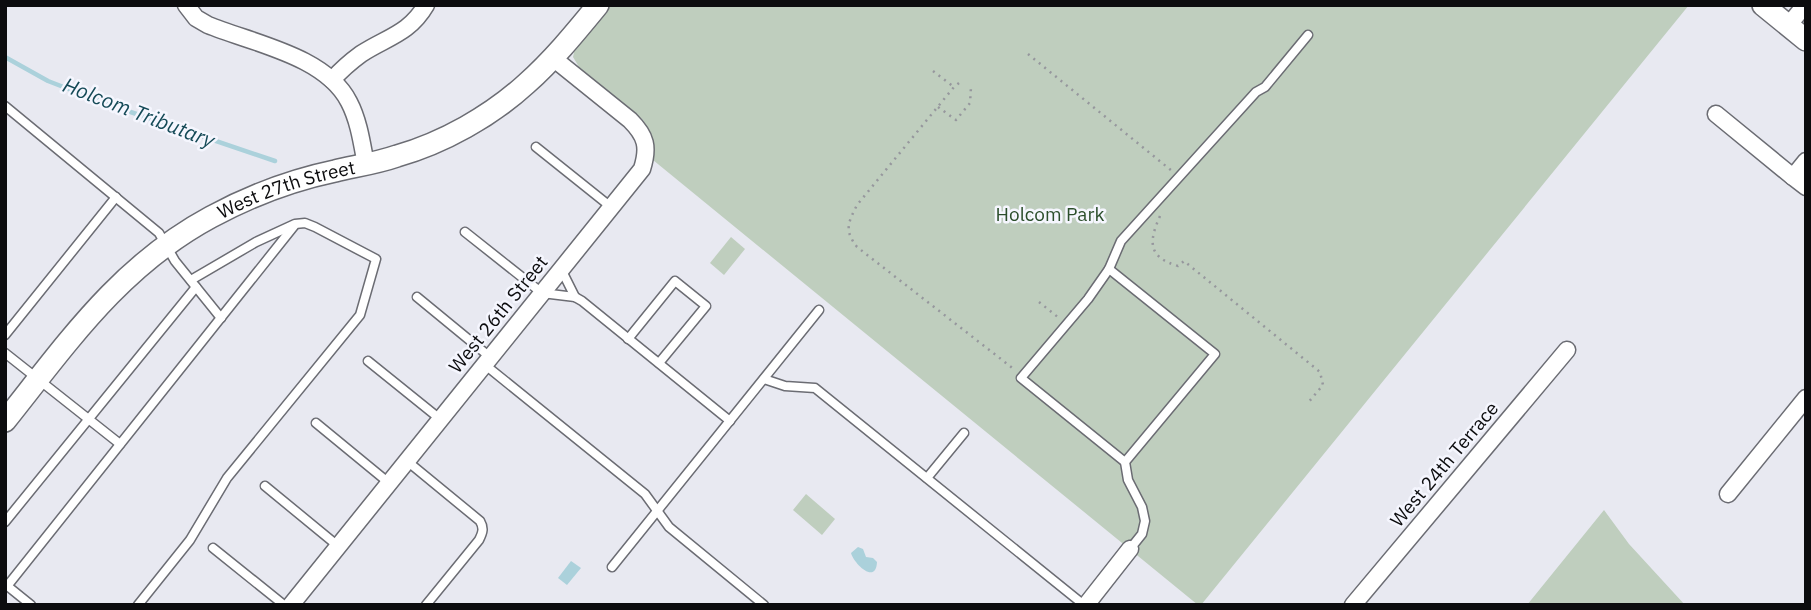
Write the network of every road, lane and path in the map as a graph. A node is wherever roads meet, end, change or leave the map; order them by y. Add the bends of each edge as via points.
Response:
1 (186, 5) edge
2 (426, 5) edge
3 (597, 5) edge
4 (1763, 5) edge
5 (1805, 5) edge
6 (1788, 26) junction
7 (1308, 35) dead end
8 (1806, 40) edge
9 (1028, 54) dead end
10 (553, 58) junction
11 (933, 71) dead end
12 (332, 80) junction
13 (959, 83) dead end
14 (954, 87) junction
15 (971, 87) dead end
16 (5, 106) edge
17 (938, 107) junction
18 (1716, 114) dead end
19 (536, 147) dead end
20 (1806, 160) edge
21 (366, 165) junction
22 (1180, 177) junction
23 (1793, 177) junction
24 (1806, 187) edge
25 (1166, 192) junction
26 (116, 197) junction
27 (611, 207) junction
28 (295, 224) junction
29 (465, 232) dead end
30 (166, 246) junction
31 (561, 269) junction
32 (1109, 269) junction
33 (193, 284) junction
34 (542, 293) junction
35 (417, 297) dead end
36 (575, 298) junction
37 (1039, 302) dead end
38 (819, 310) dead end
39 (221, 317) junction
40 (1067, 325) junction
41 (5, 335) edge
42 (628, 339) junction
43 (1567, 350) dead end
44 (5, 353) edge
45 (368, 361) dead end
46 (487, 361) junction
47 (659, 363) junction
48 (1022, 376) junction
49 (764, 379) junction
50 (38, 380) junction
51 (1806, 398) edge
52 (1307, 404) dead end
53 (440, 419) junction
54 (88, 420) junction
55 (5, 421) edge
56 (730, 421) junction
57 (316, 423) dead end
58 (964, 433) dead end
59 (120, 444) junction
60 (407, 461) junction
61 (1125, 463) junction
62 (927, 478) junction
63 (389, 482) junction
64 (265, 486) dead end
65 (1728, 494) dead end
66 (657, 511) junction
67 (5, 522) edge
68 (338, 546) junction
69 (213, 548) dead end
70 (1130, 549) joint
71 (612, 567) dead end
72 (6, 584) edge
73 (1087, 604) edge
74 (31, 605) edge
75 (138, 605) edge
76 (284, 605) edge
77 (291, 605) edge
78 (426, 605) edge
79 (764, 605) edge
80 (1353, 605) edge

1 - 12 street via 208,25 313,65
2 - 12 street via 411,25 363,53
3 - 10 street, West 27th Street
4 - 6 street
5 - 6 street
6 - 8 street
7 - 22 lane
9 - 22 path
10 - 21 street, West 27th Street via 526,85 470,124 400,156
10 - 27 street, West 26th Street via 630,120 644,137 642,169
11 - 14 path
12 - 21 street via 356,117
13 - 14 path
14 - 17 path
15 - 17 path via 970,103 956,120
16 - 26 lane
17 - 48 path via 857,205 848,233 857,247
18 - 23 street
19 - 27 lane
20 - 23 street
21 - 30 street, West 27th Street via 267,191 212,216
22 - 25 lane
23 - 24 street
25 - 32 lane via 1121,241
25 - 52 path via 1153,231 1152,246 1159,257 1178,266 1184,261 1320,372 1322,385
26 - 30 lane via 159,233
26 - 41 lane
27 - 31 street, West 26th Street
28 - 33 lane via 256,242
28 - 39 lane
28 - 75 lane via 315,227 376,259 360,315 227,478 191,540
29 - 34 lane
30 - 33 lane
30 - 50 street, West 27th Street via 97,306
31 - 34 street, West 26th Street
31 - 36 lane
32 - 40 lane
32 - 61 lane via 1215,354
33 - 39 lane
33 - 54 lane
34 - 36 lane
34 - 46 street, West 26th Street
35 - 46 lane
36 - 42 lane
37 - 40 path
38 - 49 lane
39 - 59 lane
40 - 48 lane
42 - 47 lane
42 - 47 lane via 675,281 706,306
43 - 80 street, West 24th Terrace
44 - 50 lane
45 - 53 lane
46 - 53 street, West 26th Street
46 - 66 lane via 645,494
47 - 56 lane
48 - 61 lane
49 - 56 lane
49 - 62 lane via 815,388
50 - 54 lane
50 - 55 street, West 27th Street
51 - 65 street
53 - 60 street, West 26th Street
54 - 59 lane
54 - 67 lane
56 - 66 lane
57 - 63 lane
58 - 62 lane
59 - 72 lane
60 - 63 street, West 26th Street
60 - 78 lane via 480,521 483,532
61 - 70 lane via 1145,521
62 - 73 lane
63 - 68 street, West 26th Street
64 - 68 lane
66 - 71 lane
66 - 79 lane via 669,527
68 - 77 street, West 26th Street
69 - 76 lane
70 - 73 street
72 - 74 lane

